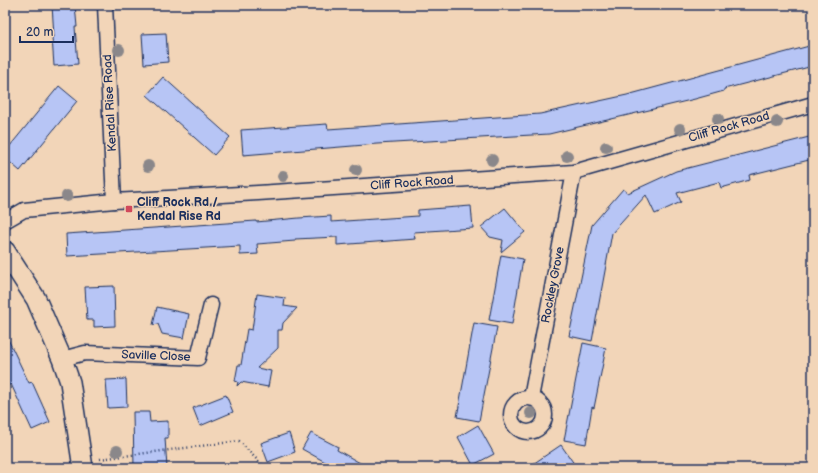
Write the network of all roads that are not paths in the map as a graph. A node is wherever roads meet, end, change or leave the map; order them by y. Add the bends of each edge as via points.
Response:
1 (105, 5) edge
2 (813, 104) edge
3 (574, 172) junction
4 (114, 201) junction
5 (5, 221) edge
6 (5, 251) edge
7 (211, 305) dead end
8 (62, 359) junction
9 (531, 398) dead end
10 (83, 465) edge

1 - 4 street, Kendal Rise Road
2 - 3 street, Cliff Rock Road
3 - 4 street, Cliff Rock Road
3 - 9 street, Rockley Grove
4 - 5 street, Cliff Rock Road via 24,210
6 - 8 street via 36,299
7 - 8 street, Saville Close via 198,358 85,354
8 - 10 street via 70,382

